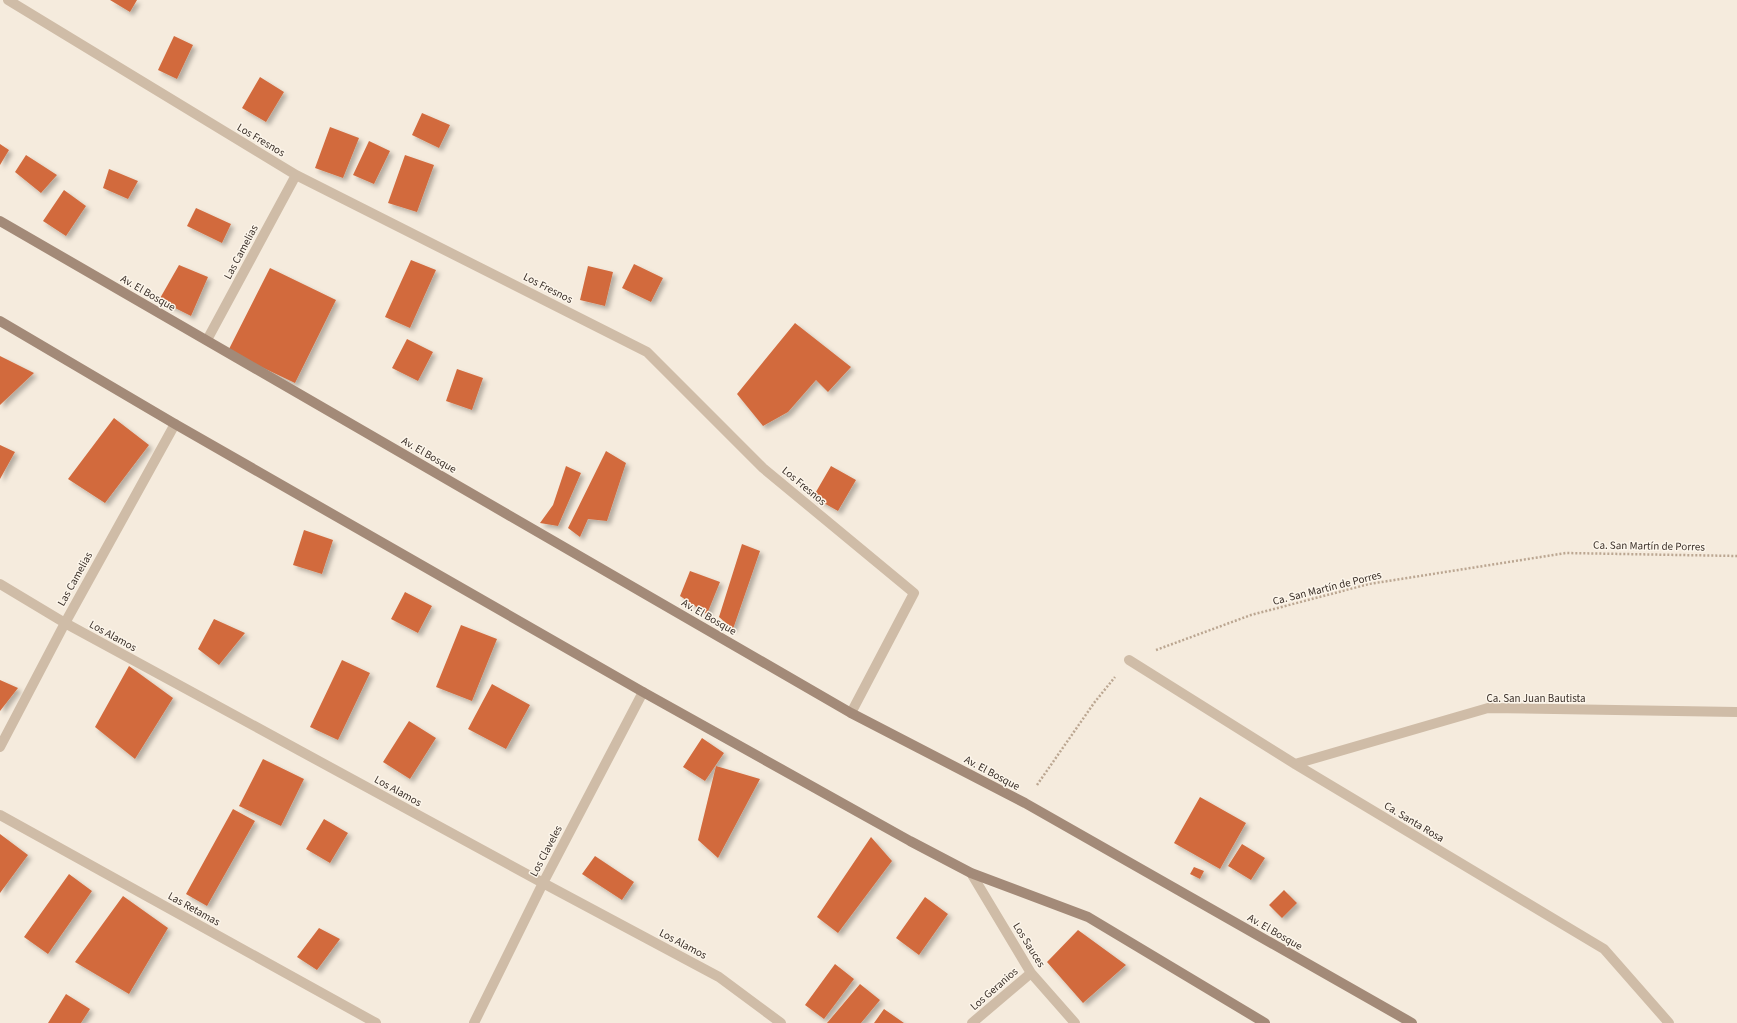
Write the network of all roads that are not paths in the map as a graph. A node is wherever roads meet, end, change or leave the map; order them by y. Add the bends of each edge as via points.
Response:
1 (8, 0) edge
2 (296, 175) junction
3 (0, 220) edge
4 (0, 321) edge
5 (207, 340) junction
6 (175, 424) junction
7 (0, 584) edge
8 (65, 623) junction
9 (1129, 660) road end
10 (643, 692) junction
11 (1737, 712) edge
12 (851, 713) junction
13 (0, 747) edge
14 (1294, 764) junction
15 (0, 815) edge
16 (971, 873) junction
17 (543, 883) junction
18 (1031, 973) junction
19 (376, 1023) edge
20 (474, 1023) edge
21 (781, 1023) edge
22 (972, 1023) edge
23 (1075, 1023) edge
24 (1265, 1023) edge
25 (1412, 1023) edge
26 (1669, 1023) edge

1 - 2 street, Los Fresnos
2 - 5 street, Las Camelias
2 - 12 street, Los Fresnos via 647,352 763,468 914,593
3 - 5 street, Av. El Bosque
4 - 6 street
5 - 12 street, Av. El Bosque
6 - 8 street, Las Camelias
6 - 10 street
7 - 8 street, Los Alamos
8 - 13 street, Las Camelias
8 - 17 street, Los Alamos
9 - 14 street, Ca. Santa Rosa
10 - 16 street
10 - 17 street, Los Claveles
11 - 14 street, Ca. San Juan Bautista via 1488,708
12 - 25 street, Av. El Bosque via 1025,803
14 - 26 street, Ca. Santa Rosa via 1604,949
15 - 19 street, Las Retamas
16 - 18 street, Los Sauces
16 - 24 street via 1088,917
17 - 20 street, Los Claveles
17 - 21 street, Los Alamos via 718,977
18 - 22 street, Los Geranios
18 - 23 street, Los Sauces

